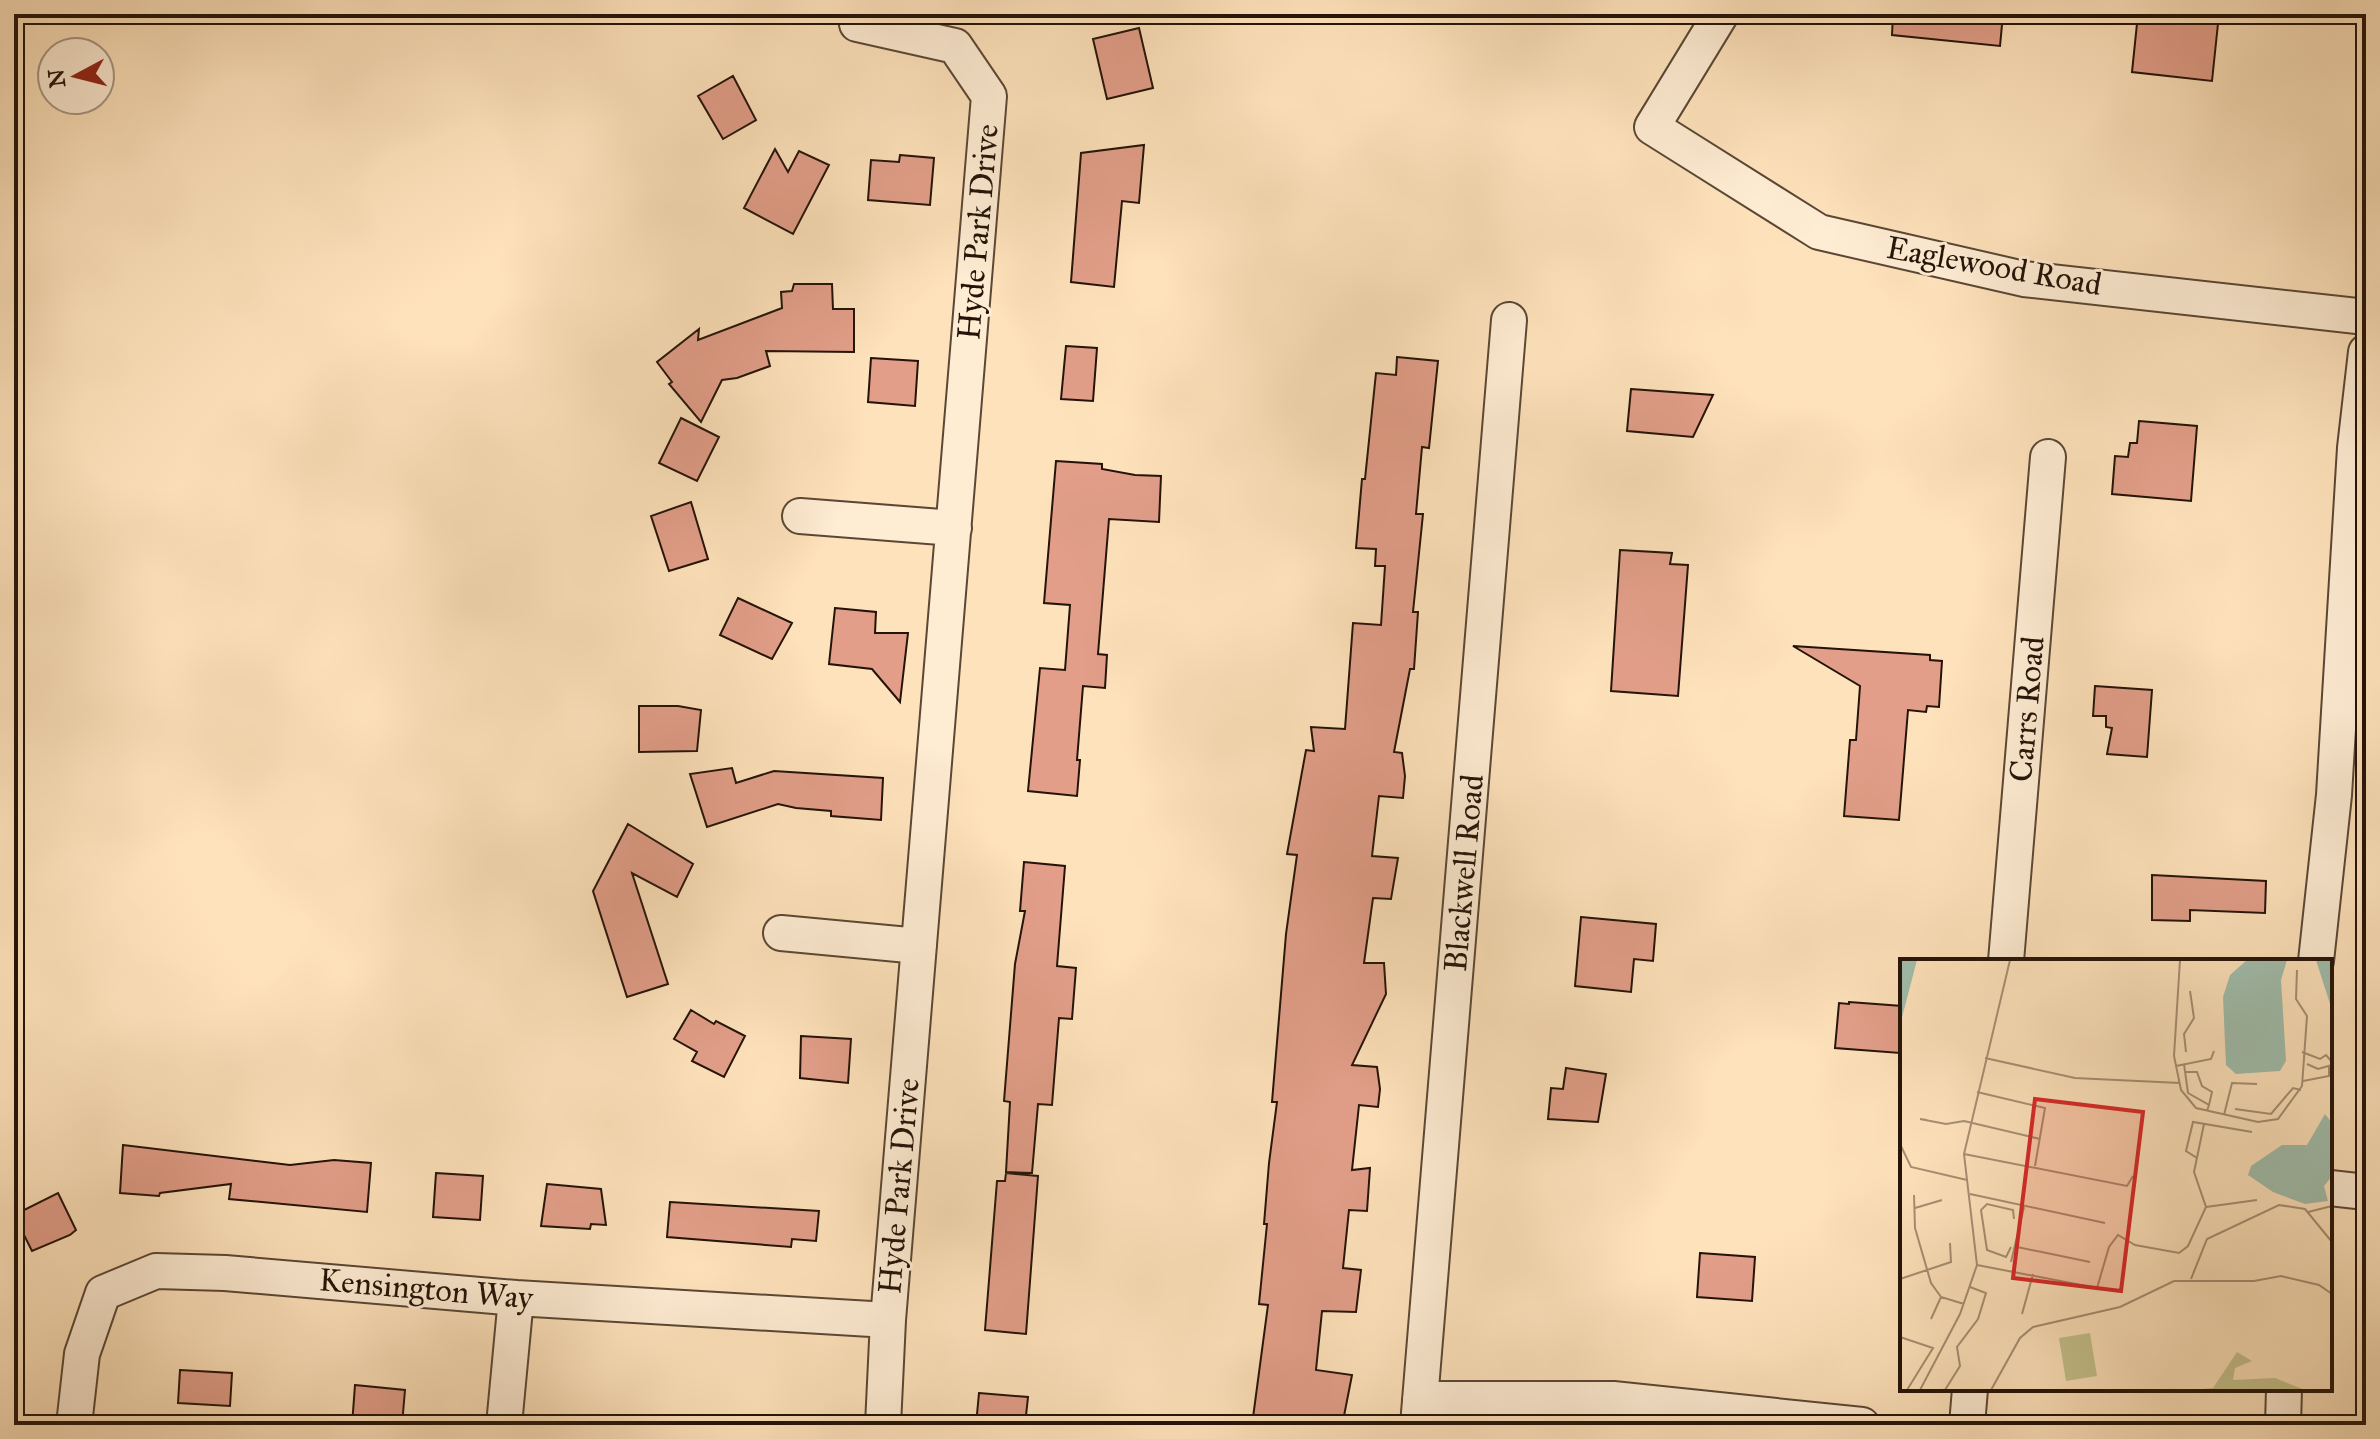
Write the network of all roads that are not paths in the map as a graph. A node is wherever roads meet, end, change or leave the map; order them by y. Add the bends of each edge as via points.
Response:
1 (1721, 14) edge
2 (857, 24) dead end
3 (2366, 317) edge
4 (1509, 320) dead end
5 (2366, 352) edge
6 (2048, 457) dead end
7 (800, 516) dead end
8 (954, 528) junction
9 (781, 933) dead end
10 (919, 946) junction
11 (2006, 959) edge
12 (2316, 959) edge
13 (2332, 1188) edge
14 (2366, 1192) edge
15 (516, 1298) junction
16 (888, 1320) junction
17 (1970, 1391) edge
18 (2284, 1391) edge
19 (1419, 1412) edge
20 (74, 1425) edge
21 (504, 1425) edge
22 (883, 1425) edge
23 (1862, 1425) edge
24 (1967, 1425) edge
25 (2283, 1425) edge

1 - 3 street, Eaglewood Road via 1652,127 1819,232 2024,279
2 - 8 street, Hyde Park Drive via 955,46 989,96
4 - 19 street, Blackwell Road
5 - 12 street via 2355,448 2334,795
6 - 11 street, Carrs Road
7 - 8 street
8 - 10 street, Hyde Park Drive
9 - 10 street
10 - 16 street, Hyde Park Drive
13 - 14 street
15 - 16 street, Kensington Way
15 - 20 street, Kensington Way via 156,1271 103,1293 82,1354
15 - 21 street
16 - 22 street, Hyde Park Drive
17 - 24 street
18 - 25 street
19 - 23 street via 1613,1399

